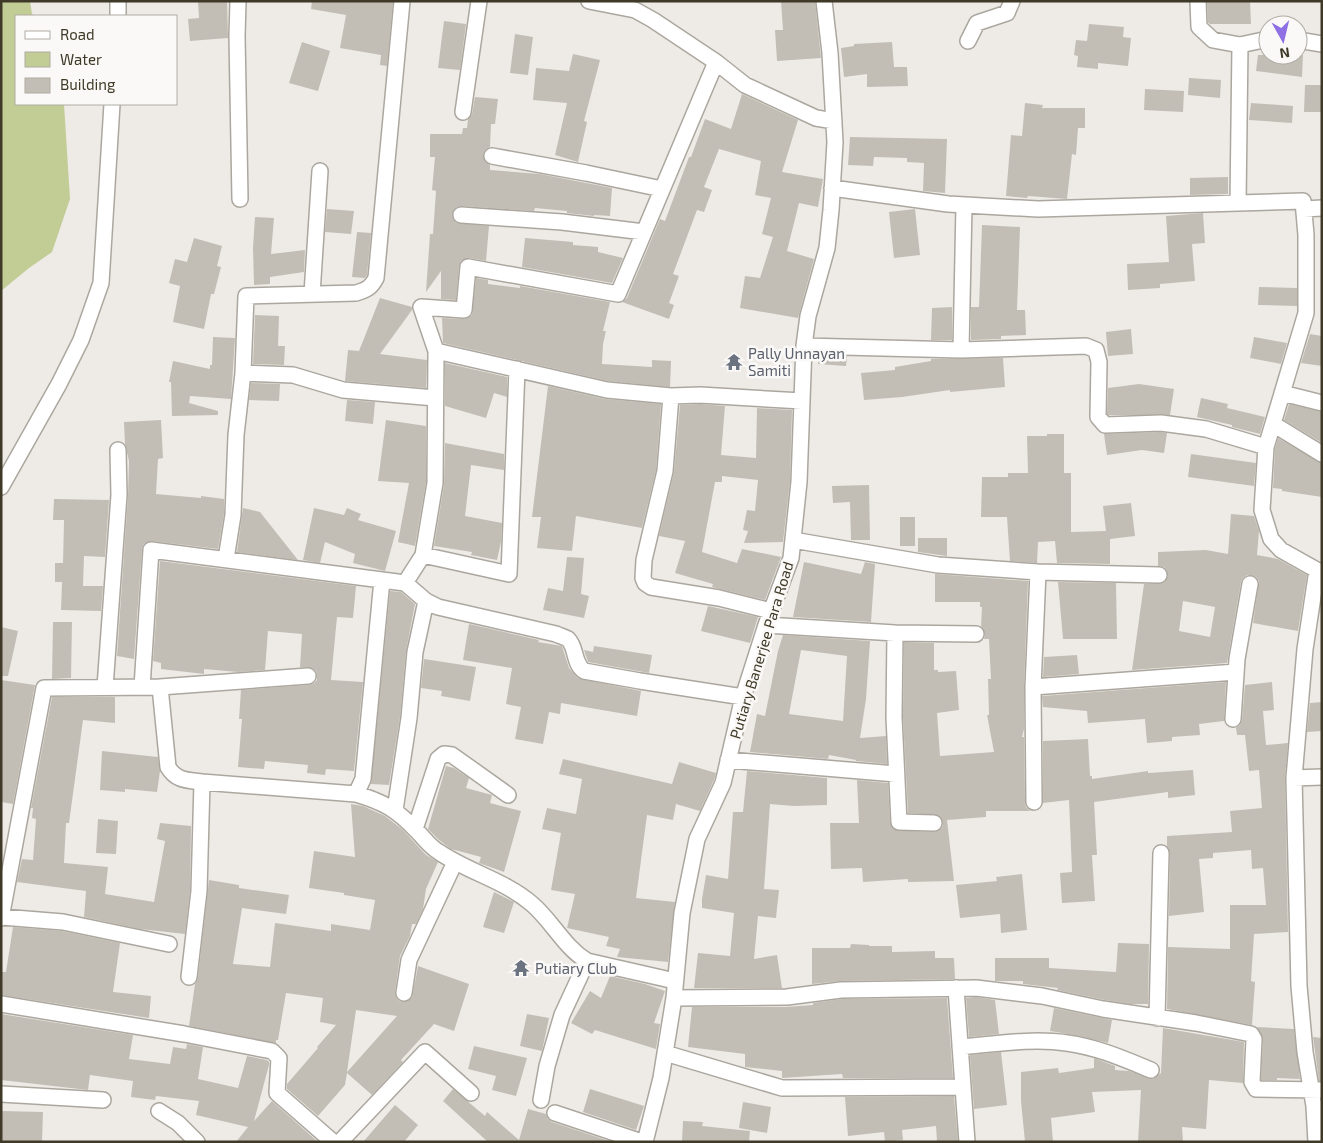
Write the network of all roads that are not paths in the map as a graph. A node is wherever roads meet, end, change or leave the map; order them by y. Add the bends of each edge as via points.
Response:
1 (118, 1) edge
2 (238, 1) edge
3 (402, 1) edge
4 (479, 1) edge
5 (588, 1) edge
6 (824, 1) edge
7 (1012, 1) edge
8 (1198, 1) edge
9 (118, 15) edge
10 (968, 41) dead end
11 (1258, 41) edge
12 (1308, 42) edge
13 (1322, 44) edge
14 (1240, 45) junction
15 (716, 62) junction
16 (112, 105) edge
17 (463, 112) dead end
18 (834, 121) junction
19 (492, 156) dead end
20 (320, 171) dead end
21 (832, 188) junction
22 (662, 189) junction
23 (240, 199) dead end
24 (1238, 203) junction
25 (964, 205) junction
26 (1322, 208) edge
27 (1304, 210) junction
28 (461, 215) dead end
29 (644, 232) junction
30 (312, 294) junction
31 (1306, 300) junction
32 (1322, 301) edge
33 (804, 346) junction
34 (961, 350) junction
35 (436, 351) junction
36 (517, 369) junction
37 (243, 373) junction
38 (1282, 392) junction
39 (671, 396) junction
40 (436, 398) junction
41 (802, 401) junction
42 (1322, 403) edge
43 (1272, 424) junction
44 (1266, 447) junction
45 (118, 450) dead end
46 (1322, 454) edge
47 (1, 487) edge
48 (793, 540) junction
49 (423, 556) junction
50 (226, 559) junction
51 (1038, 572) junction
52 (1319, 572) edge
53 (1159, 575) dead end
54 (382, 580) junction
55 (405, 583) junction
56 (1250, 584) dead end
57 (426, 600) junction
58 (768, 618) junction
59 (894, 633) junction
60 (976, 634) dead end
61 (1236, 672) junction
62 (308, 676) dead end
63 (105, 687) junction
64 (142, 687) junction
65 (160, 687) junction
66 (1033, 688) junction
67 (743, 697) junction
68 (1232, 719) dead end
69 (728, 760) junction
70 (896, 774) junction
71 (1322, 777) edge
72 (1294, 778) junction
73 (202, 782) junction
74 (356, 794) junction
75 (508, 795) dead end
76 (1034, 802) dead end
77 (395, 810) junction
78 (934, 823) dead end
79 (415, 829) junction
80 (1161, 853) dead end
81 (454, 862) junction
82 (1, 917) edge
83 (169, 944) dead end
84 (587, 961) junction
85 (189, 978) dead end
86 (674, 981) junction
87 (956, 988) junction
88 (404, 993) dead end
89 (674, 998) junction
90 (1, 1004) edge
91 (1157, 1018) junction
92 (960, 1047) junction
93 (665, 1053) junction
94 (1151, 1070) dead end
95 (963, 1087) junction
96 (1316, 1090) edge
97 (471, 1093) dead end
98 (1, 1094) edge
99 (103, 1100) dead end
100 (541, 1100) dead end
101 (159, 1111) dead end
102 (555, 1113) dead end
103 (197, 1142) edge
104 (333, 1142) edge
105 (340, 1142) edge
106 (644, 1142) edge
107 (967, 1142) edge
108 (1316, 1142) edge

1 - 9 street
2 - 23 street
3 - 30 street via 376,278 368,290 356,293
4 - 17 street
5 - 15 street via 635,10
6 - 18 street, Putiary Banerjee Para Road
7 - 10 street via 1007,13 977,23
8 - 14 street via 1200,27 1213,40
11 - 14 street
12 - 13 street
14 - 24 street
15 - 18 street via 745,85 816,118
15 - 22 street
16 - 47 street via 100,282 81,340
18 - 21 street, Putiary Banerjee Para Road
19 - 22 street
20 - 30 street
21 - 25 street
21 - 33 street, Putiary Banerjee Para Road via 827,248 808,316
22 - 29 street
24 - 25 street via 1038,209
24 - 27 street via 1303,201
25 - 34 street
26 - 27 street
27 - 31 street
28 - 29 street
29 - 35 street via 618,294 468,267 464,310 421,307
30 - 37 street via 246,296
31 - 32 street
31 - 38 street via 1306,312
33 - 34 street
33 - 41 street, Putiary Banerjee Para Road
34 - 44 street via 1086,346 1096,350 1099,362 1098,417 1105,425 1161,423 1197,428
35 - 36 street
35 - 40 street
36 - 39 street via 607,390
36 - 49 street via 509,574
37 - 40 street via 293,375 343,390
37 - 50 street
38 - 42 street
38 - 43 street
39 - 41 street
39 - 58 street via 665,471 644,560 645,583 651,587 712,596
40 - 49 street via 435,483
41 - 48 street, Putiary Banerjee Para Road
43 - 44 street
43 - 46 street
44 - 52 street via 1262,510 1271,539 1281,550
45 - 63 street via 118,496
48 - 51 street via 938,565
48 - 58 street, Putiary Banerjee Para Road via 791,558
49 - 55 street
50 - 54 street
50 - 64 street via 151,550
51 - 53 street
51 - 66 street
52 - 72 street via 1305,649
54 - 55 street
54 - 74 street via 363,780
55 - 57 street
56 - 61 street
57 - 67 street via 438,607 556,634 568,640 579,667 584,671
57 - 77 street via 415,652
58 - 59 street
58 - 67 street, Putiary Banerjee Para Road
59 - 60 street
59 - 70 street
61 - 66 street
61 - 68 street
62 - 65 street
63 - 64 street
63 - 82 street via 44,688
64 - 65 street
65 - 73 street via 168,767 177,778
66 - 76 street
67 - 69 street, Putiary Banerjee Para Road
69 - 70 street
69 - 86 street, Putiary Banerjee Para Road via 722,783 697,839 682,913
70 - 78 street via 899,822
71 - 72 street
72 - 96 street via 1299,986
73 - 74 street
73 - 85 street via 199,892
74 - 77 street
75 - 79 street via 452,755 444,754 438,759
77 - 79 street
79 - 81 street via 436,851
80 - 91 street
81 - 84 street via 521,896 533,905 576,954
81 - 88 street via 409,960
82 - 83 street via 63,922
84 - 86 street
84 - 100 street via 562,1015
86 - 89 street, Putiary Banerjee Para Road
87 - 89 street via 841,990 787,997
87 - 91 street via 1042,996
87 - 92 street
89 - 93 street, Putiary Banerjee Para Road
90 - 104 street via 272,1051 279,1058 277,1094
91 - 96 street via 1196,1022 1252,1034 1252,1082 1256,1089
92 - 94 street via 1023,1042 1066,1043 1106,1052
92 - 95 street
93 - 95 street via 782,1088
93 - 106 street, Putiary Banerjee Para Road
95 - 107 street
96 - 108 street
97 - 105 street via 425,1052
98 - 99 street
101 - 103 street via 178,1123
102 - 106 street

